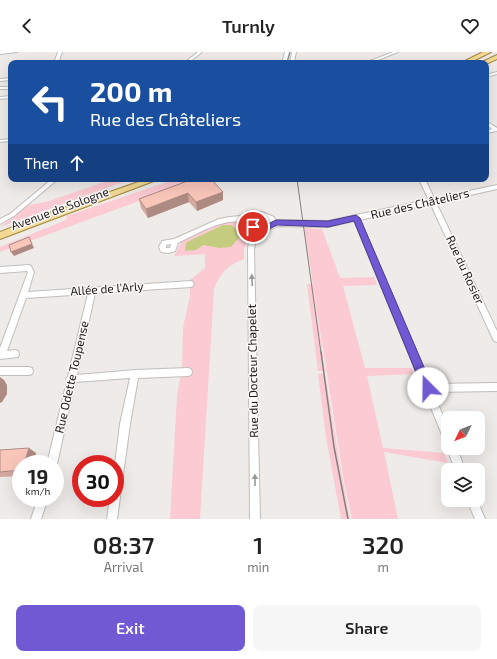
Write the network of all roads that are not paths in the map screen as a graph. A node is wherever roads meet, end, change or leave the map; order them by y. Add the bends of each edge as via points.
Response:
1 (15, 52) edge
2 (200, 52) edge
3 (396, 52) edge
4 (488, 52) edge
5 (497, 52) edge
6 (0, 54) edge
7 (190, 60) edge
8 (375, 60) edge
9 (471, 60) edge
10 (480, 60) edge
11 (489, 124) edge
12 (489, 131) edge
13 (51, 182) edge
14 (135, 182) edge
15 (146, 182) edge
16 (423, 182) edge
17 (497, 187) edge
18 (432, 200) junction
19 (356, 218) junction
20 (250, 220) junction
21 (0, 222) edge
22 (272, 223) junction
23 (263, 230) junction
24 (0, 232) edge
25 (0, 236) edge
26 (174, 242) dead end
27 (0, 270) edge
28 (191, 284) dead end
29 (92, 290) junction
30 (23, 295) junction
31 (497, 339) edge
32 (1, 354) edge
33 (15, 354) dead end
34 (0, 371) edge
35 (29, 371) dead end
36 (188, 372) dead end
37 (135, 374) junction
38 (70, 379) junction
39 (497, 387) edge
40 (428, 388) junction
41 (441, 421) edge
42 (54, 455) edge
43 (40, 507) edge
44 (475, 507) edge
45 (36, 519) edge
46 (112, 519) edge
47 (255, 519) edge
48 (480, 519) edge

1 - 6 street
2 - 7 street
3 - 8 street
4 - 9 main road
5 - 10 main road
11 - 12 street via 496,130
13 - 21 street
14 - 24 main road, Avenue de Sologne
15 - 25 main road, Avenue de Sologne
16 - 18 street, Rue du Rosier
17 - 18 street, Rue des Châteliers
18 - 19 street, Rue des Châteliers
18 - 31 street, Rue du Rosier
19 - 22 street, Rue des Châteliers via 328,224
19 - 40 street
20 - 22 street via 256,215 262,215 269,217
20 - 23 street via 253,227
20 - 26 street via 230,218 216,222
22 - 23 street via 269,228
47 -> 23 street, Rue du Docteur Chapelet via 251,250 252,237
27 - 30 street via 31,270
28 - 29 street, Allée de l'Arly
29 - 30 street, Allée de l'Arly
29 - 38 street, Rue Odette Toupense
30 - 32 street
32 - 33 street
34 - 35 street
36 - 37 street
37 - 38 street
37 - 46 street via 125,424
38 - 42 street, Rue Odette Toupense
39 - 40 street
40 - 41 street
43 - 45 street
44 - 48 street

